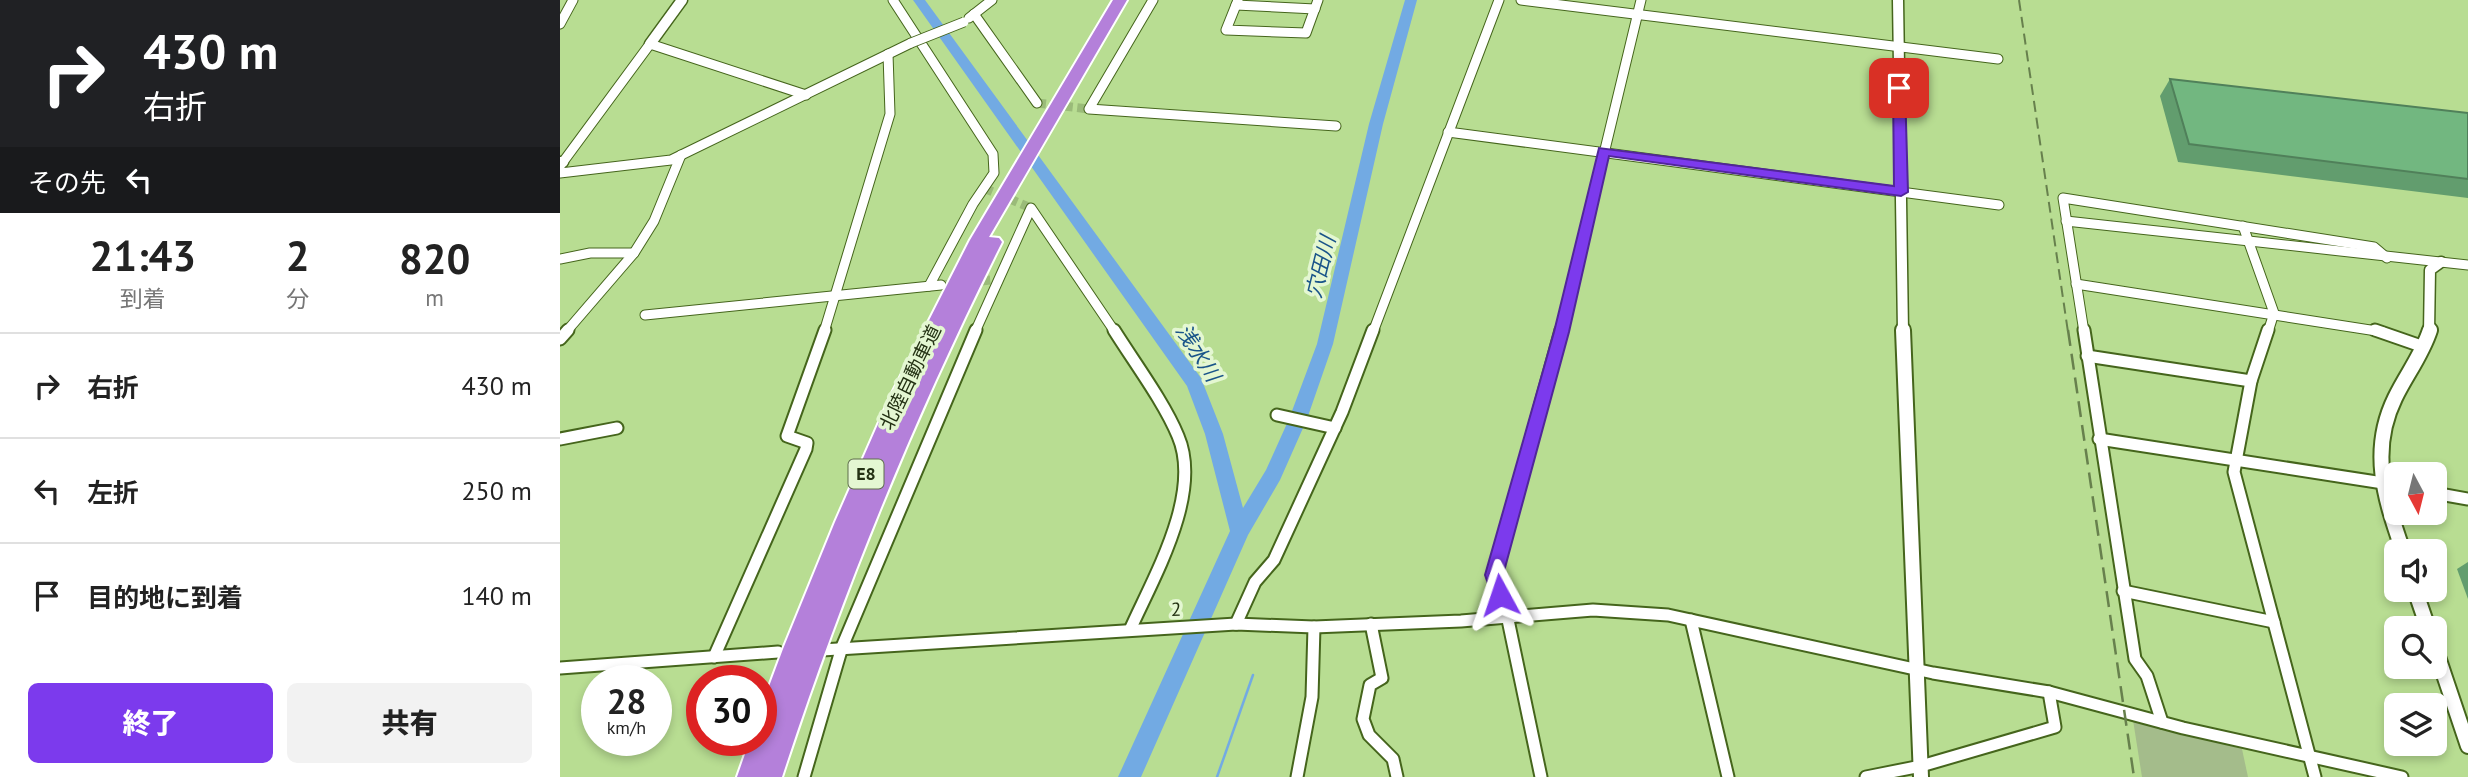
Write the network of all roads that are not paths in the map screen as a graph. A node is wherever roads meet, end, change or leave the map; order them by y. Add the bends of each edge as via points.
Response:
1 (573, 0) edge
2 (682, 0) edge
3 (893, 0) edge
4 (992, 0) edge
5 (1120, 0) edge
6 (1131, 0) edge
7 (1153, 0) edge
8 (1499, 0) edge
9 (1521, 0) edge
10 (1641, 0) edge
11 (1898, 0) edge
12 (1237, 3) edge
13 (1317, 4) edge
14 (974, 14) junction
15 (1638, 14) junction
16 (560, 24) edge
17 (650, 44) junction
18 (1899, 47) junction
19 (888, 54) junction
20 (1998, 59) dead end
21 (806, 95) junction
22 (1037, 103) dead end
23 (1336, 126) dead end
24 (1448, 132) junction
25 (1044, 137) junction
26 (1604, 151) junction
27 (681, 155) junction
28 (561, 166) edge
29 (1015, 187) junction
30 (1901, 192) junction
31 (1999, 205) dead end
32 (2066, 221) junction
33 (2243, 226) junction
34 (2251, 244) junction
35 (634, 253) junction
36 (2386, 258) junction
37 (560, 259) edge
38 (2441, 262) junction
39 (2468, 265) edge
40 (2076, 284) junction
41 (940, 285) tunnel mouth
42 (929, 286) junction
43 (835, 297) junction
44 (2274, 313) junction
45 (645, 315) dead end
46 (560, 339) edge
47 (2424, 347) junction
48 (2087, 356) junction
49 (2251, 381) junction
50 (1278, 415) dead end
51 (1333, 427) junction
52 (617, 428) dead end
53 (560, 439) edge
54 (2099, 439) junction
55 (2234, 462) junction
56 (2379, 482) junction
57 (2384, 483) edge
58 (2447, 495) edge
59 (2468, 499) edge
60 (2399, 539) edge
61 (2123, 591) junction
62 (1507, 615) junction
63 (1691, 620) junction
64 (2274, 622) junction
65 (1371, 624) junction
66 (1230, 626) junction
67 (1314, 626) junction
68 (1129, 630) junction
69 (842, 647) junction
70 (822, 650) dead end
71 (778, 652) dead end
72 (714, 657) junction
73 (1917, 667) junction
74 (560, 668) edge
75 (2445, 679) edge
76 (2049, 692) junction
77 (2162, 722) junction
78 (2468, 746) edge
79 (2309, 757) junction
80 (1921, 771) edge
81 (748, 777) edge
82 (770, 777) edge
83 (804, 777) edge
84 (1297, 777) edge
85 (1397, 777) edge
86 (1541, 777) edge
87 (1728, 777) edge
88 (1866, 777) edge
89 (2315, 777) edge
90 (2402, 777) edge

1 - 16 street
2 - 17 street
3 - 42 street via 993,153 994,173
4 - 14 street
5 - 25 highway, 北陸自動車道 / E8
6 - 25 highway, 北陸自動車道 / E8
7 - 23 street via 1089,109
8 - 24 street
9 - 15 street
10 - 15 street
11 - 18 street
12 - 13 street
12 - 13 street via 1226,30 1306,33
14 - 19 street, bridge
14 - 22 street
15 - 18 street
15 - 26 street
17 - 21 street
17 - 28 street
18 - 20 street
18 - 30 street
19 - 21 street
19 - 43 street via 890,114
21 - 27 street
24 - 26 street
24 - 51 street via 1361,366
25 - 29 highway, 北陸自動車道 / E8
26 - 30 street
26 - 62 street via 1561,332 1494,575
27 - 28 street via 671,160
27 - 35 street via 654,221
29 - 81 highway, 北陸自動車道 / E8 via 955,286 885,430 812,605
29 - 82 highway, 北陸自動車道 / E8 via 897,441 827,616
30 - 31 street
30 - 73 street
32 - 33 street via 2063,198
32 - 34 street
32 - 40 street
33 - 34 street
33 - 36 street via 2374,247
34 - 36 street
34 - 44 street
35 - 37 street via 590,253
35 - 46 street
36 - 38 street
38 - 39 street
38 - 47 street via 2430,270 2430,328
40 - 44 street
40 - 48 street
41 - 42 street
42 - 43 street
43 - 45 street
43 - 72 street via 787,436 807,443 806,449
44 - 47 street via 2380,331
44 - 49 street
47 - 56 street via 2387,413 2379,440
48 - 49 street
48 - 54 street
49 - 55 street
50 - 51 street
51 - 66 street via 1274,560 1255,582
52 - 53 street
54 - 55 street
54 - 61 street
55 - 56 street
55 - 64 street
56 - 57 street
56 - 60 street
58 - 59 street
61 - 64 street
61 - 77 street via 2135,659 2147,676
62 - 63 street, 2 via 1593,610
62 - 65 street, 2
62 - 86 street
63 - 73 street, 2
63 - 87 street
64 - 79 street
65 - 67 street, 2
65 - 85 street via 1382,678 1370,685 1363,719 1369,735 1392,759
66 - 67 street, 2
66 - 68 street, 2
67 - 84 street via 1312,697
68 - 69 street, 2
68 - 69 street via 1183,502 1179,437 1095,299 1031,208 994,280
69 - 70 street, 2
69 - 83 street
71 - 72 street
72 - 74 street
73 - 76 street, 2
73 - 80 street
75 - 78 street
76 - 77 street, 2
76 - 80 street via 2055,727
77 - 79 street, 2
79 - 89 street
79 - 90 street, 2
80 - 88 street

